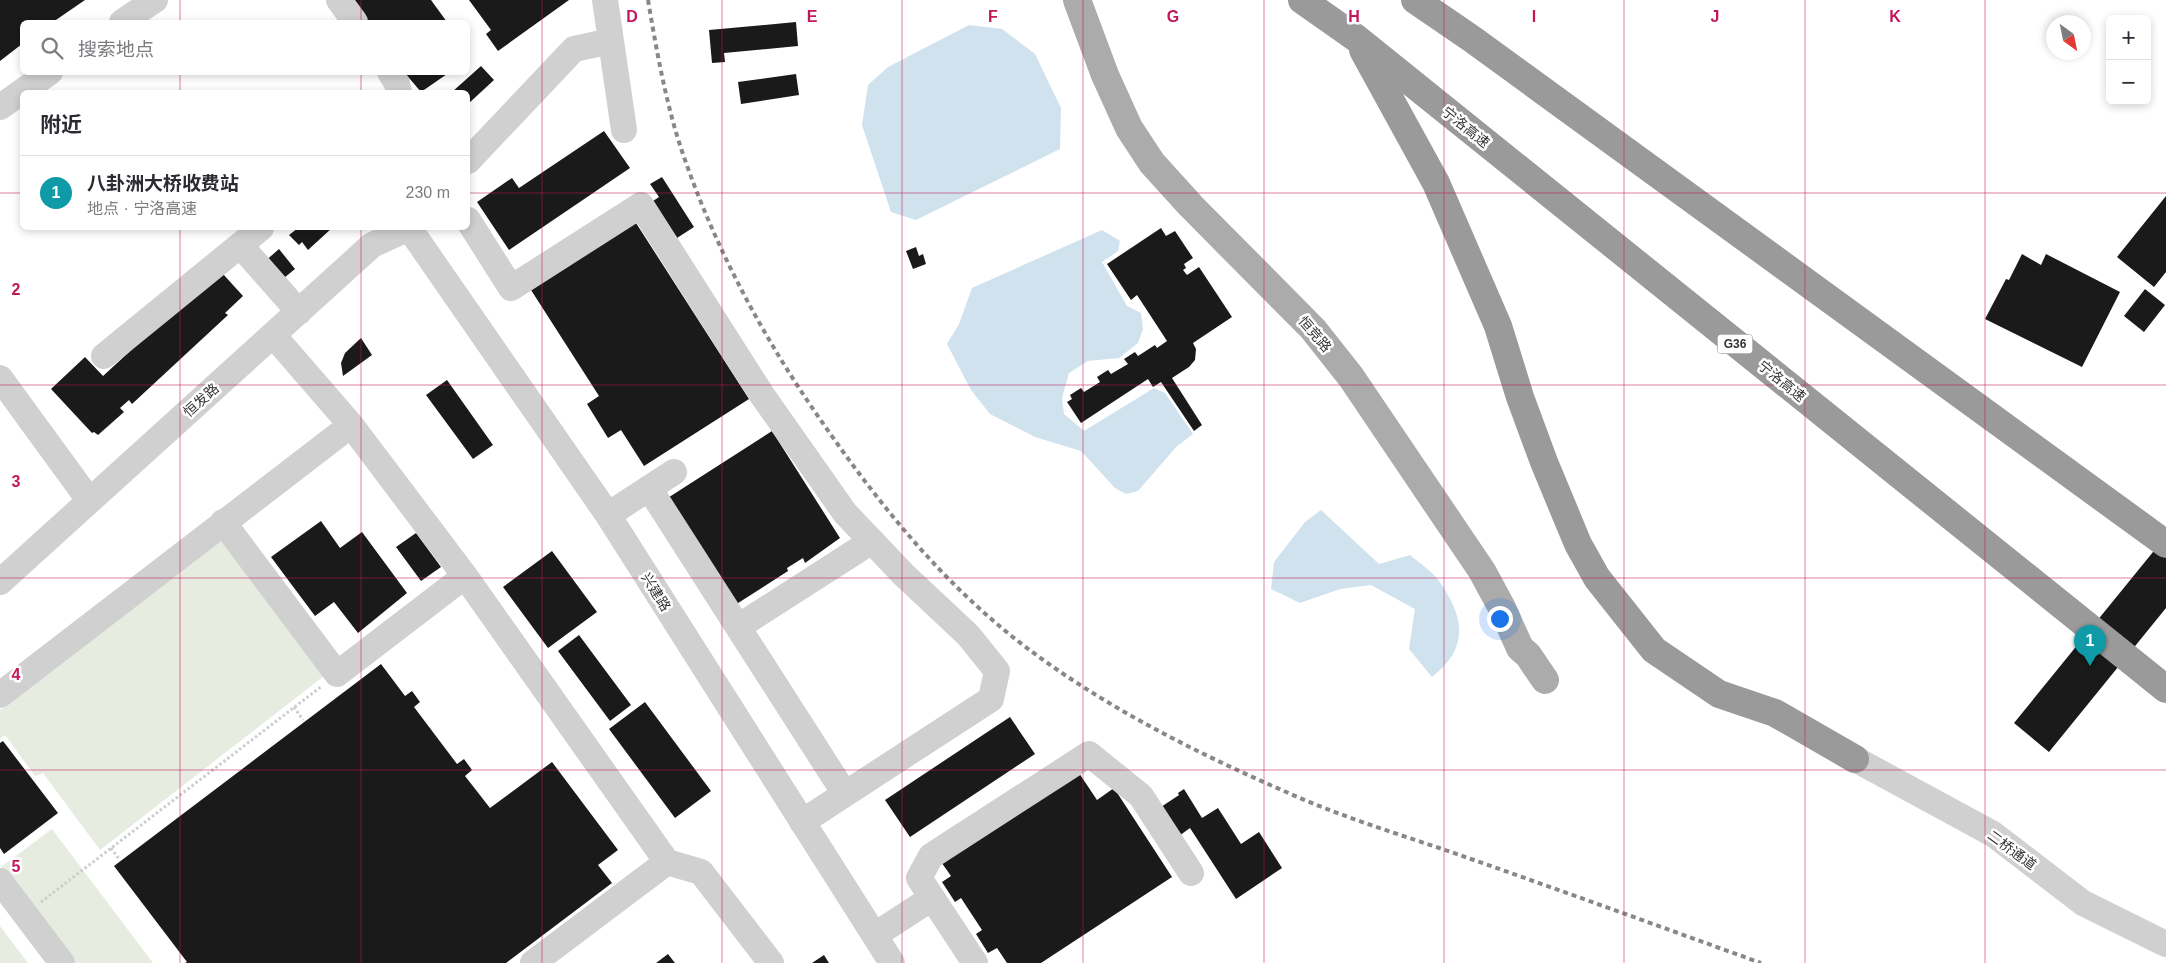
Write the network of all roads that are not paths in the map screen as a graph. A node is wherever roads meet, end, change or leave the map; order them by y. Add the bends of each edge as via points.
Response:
1 (154, 0) edge
2 (339, 0) edge
3 (605, 0) edge
4 (1077, 0) edge
5 (1302, 0) edge
6 (1415, 0) edge
7 (125, 20) edge
8 (354, 20) edge
9 (1356, 38) junction
10 (611, 40) junction
11 (46, 75) edge
12 (392, 75) edge
13 (24, 90) edge
14 (398, 90) edge
15 (20, 93) edge
16 (0, 107) edge
17 (624, 130) dead end
18 (470, 159) edge
19 (470, 223) edge
20 (259, 230) edge
21 (405, 230) edge
22 (410, 230) edge
23 (240, 245) junction
24 (299, 312) junction
25 (273, 335) junction
26 (104, 356) dead end
27 (0, 378) edge
28 (351, 425) junction
29 (674, 472) dead end
30 (649, 488) junction
31 (89, 500) junction
32 (608, 515) junction
33 (223, 522) junction
34 (872, 542) junction
35 (2166, 544) edge
36 (465, 576) junction
37 (0, 582) edge
38 (738, 627) junction
39 (1545, 680) dead end
40 (2166, 689) edge
41 (0, 695) edge
42 (1856, 759) joint
43 (845, 794) junction
44 (802, 822) junction
45 (667, 862) junction
46 (1191, 873) dead end
47 (0, 882) edge
48 (932, 898) junction
49 (875, 935) junction
50 (2166, 944) edge
51 (62, 963) edge
52 (533, 963) edge
53 (771, 963) edge
54 (892, 963) edge
55 (975, 963) edge

1 - 7 street
2 - 8 street
3 - 10 street
4 - 39 main road, 恒竞路 via 1129,128 1152,163 1313,330 1351,377 1482,571 1520,648
5 - 9 highway, 宁洛高速 / G36
6 - 35 highway
9 - 40 highway, 宁洛高速 / G36
9 - 42 highway via 1436,183 1498,326 1544,462 1578,544 1597,578 1654,650 1719,694 1775,713
10 - 17 street
10 - 18 street via 574,49
11 - 13 street
12 - 14 street
15 - 16 street
19 - 34 street via 511,288 641,205 762,394 845,513
20 - 23 street
21 - 24 street, 恒发路 via 372,245
22 - 32 street, 兴建路
23 - 24 street
23 - 26 street
24 - 25 street, 恒发路
25 - 28 street
25 - 31 street, 恒发路
27 - 31 street
28 - 33 street
28 - 36 street
29 - 30 street
30 - 32 street
30 - 38 street
31 - 37 street, 恒发路
32 - 44 street, 兴建路
33 - 36 street via 337,674
33 - 41 street
34 - 38 street
34 - 43 street via 968,635 996,671 991,699
36 - 45 street
38 - 43 street
42 - 50 street, 二桥通道 via 1993,834 2083,903
43 - 44 street
44 - 49 street, 兴建路
45 - 52 street
45 - 53 street via 701,872
46 - 48 street via 1141,796 1089,754 931,856 919,878
47 - 51 street
48 - 49 street
48 - 55 street
49 - 54 street, 兴建路

